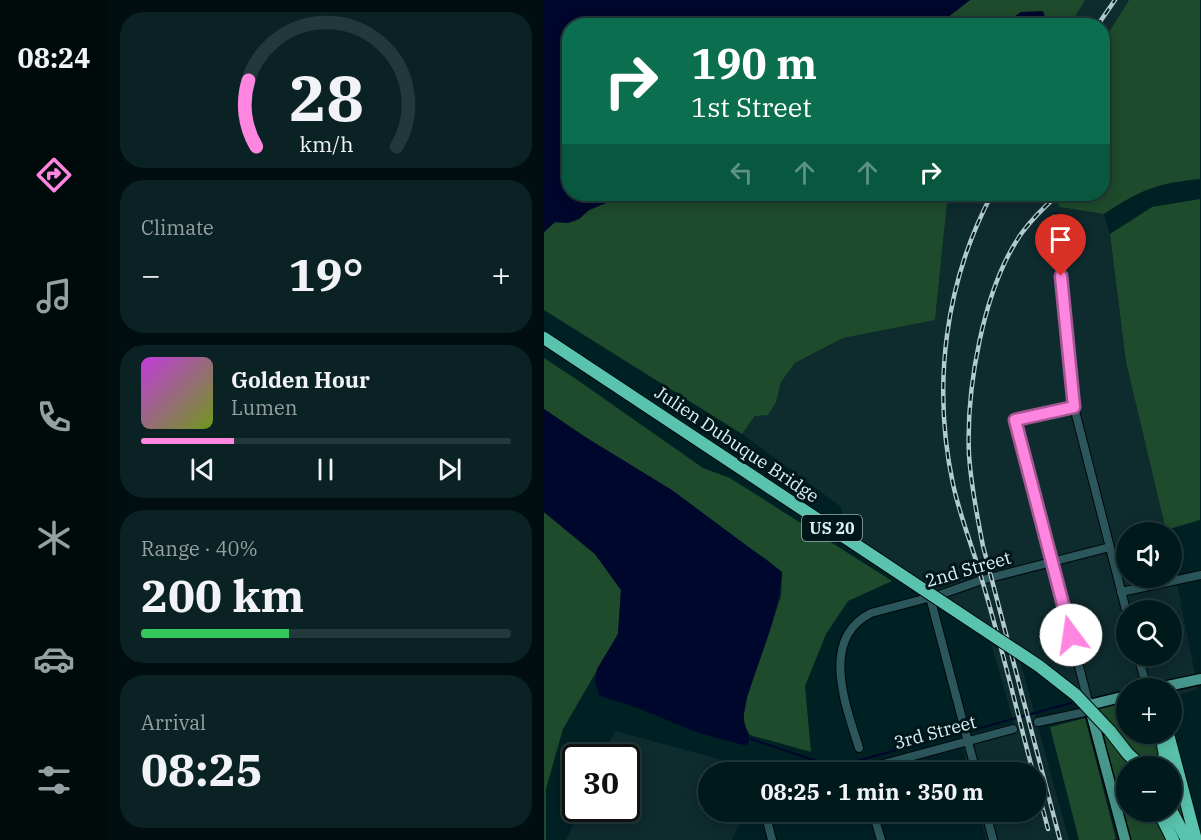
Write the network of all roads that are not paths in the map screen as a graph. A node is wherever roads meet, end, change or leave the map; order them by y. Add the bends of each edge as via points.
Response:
1 (1054, 218) dead end
2 (544, 338) edge
3 (1074, 407) junction
4 (1110, 547) junction
5 (1053, 563) junction
6 (1201, 575) edge
7 (1121, 592) junction
8 (930, 597) junction
9 (1123, 600) edge
10 (1201, 679) edge
11 (1182, 683) edge
12 (1116, 698) edge
13 (1089, 705) junction
14 (1038, 722) dead end
15 (1014, 729) dead end
16 (967, 738) junction
17 (1171, 744) edge
18 (859, 748) dead end
19 (1128, 754) edge
20 (890, 762) edge
21 (973, 762) edge
22 (768, 822) edge
23 (876, 822) edge
24 (988, 822) edge
25 (1165, 822) edge
26 (1167, 822) edge
27 (1177, 822) edge
28 (772, 840) edge
29 (881, 840) edge
30 (993, 840) edge
31 (1125, 840) edge
32 (1173, 840) edge
33 (1179, 840) edge
34 (1187, 840) edge
35 (1196, 840) edge

1 - 3 street
2 - 19 highway, Julien Dubuque Bridge / US 20, bridge via 1039,666 1076,695
3 - 4 street
3 - 5 street via 1015,420
4 - 5 street, 2nd Street
4 - 7 street
5 - 8 street, 2nd Street
5 - 13 street
6 - 7 street
7 - 9 street
8 - 16 street
8 - 18 street, 2nd Street via 871,613 855,623 845,639 840,674
10 - 11 main road
12 - 13 main road
13 - 14 street via 1085,712
13 - 31 main road
15 - 16 street, 3rd Street
16 - 20 street, 3rd Street
16 - 21 street
17 - 35 highway
22 - 28 street
23 - 29 street
24 - 30 street
25 - 32 highway
26 - 33 highway
27 - 34 highway

